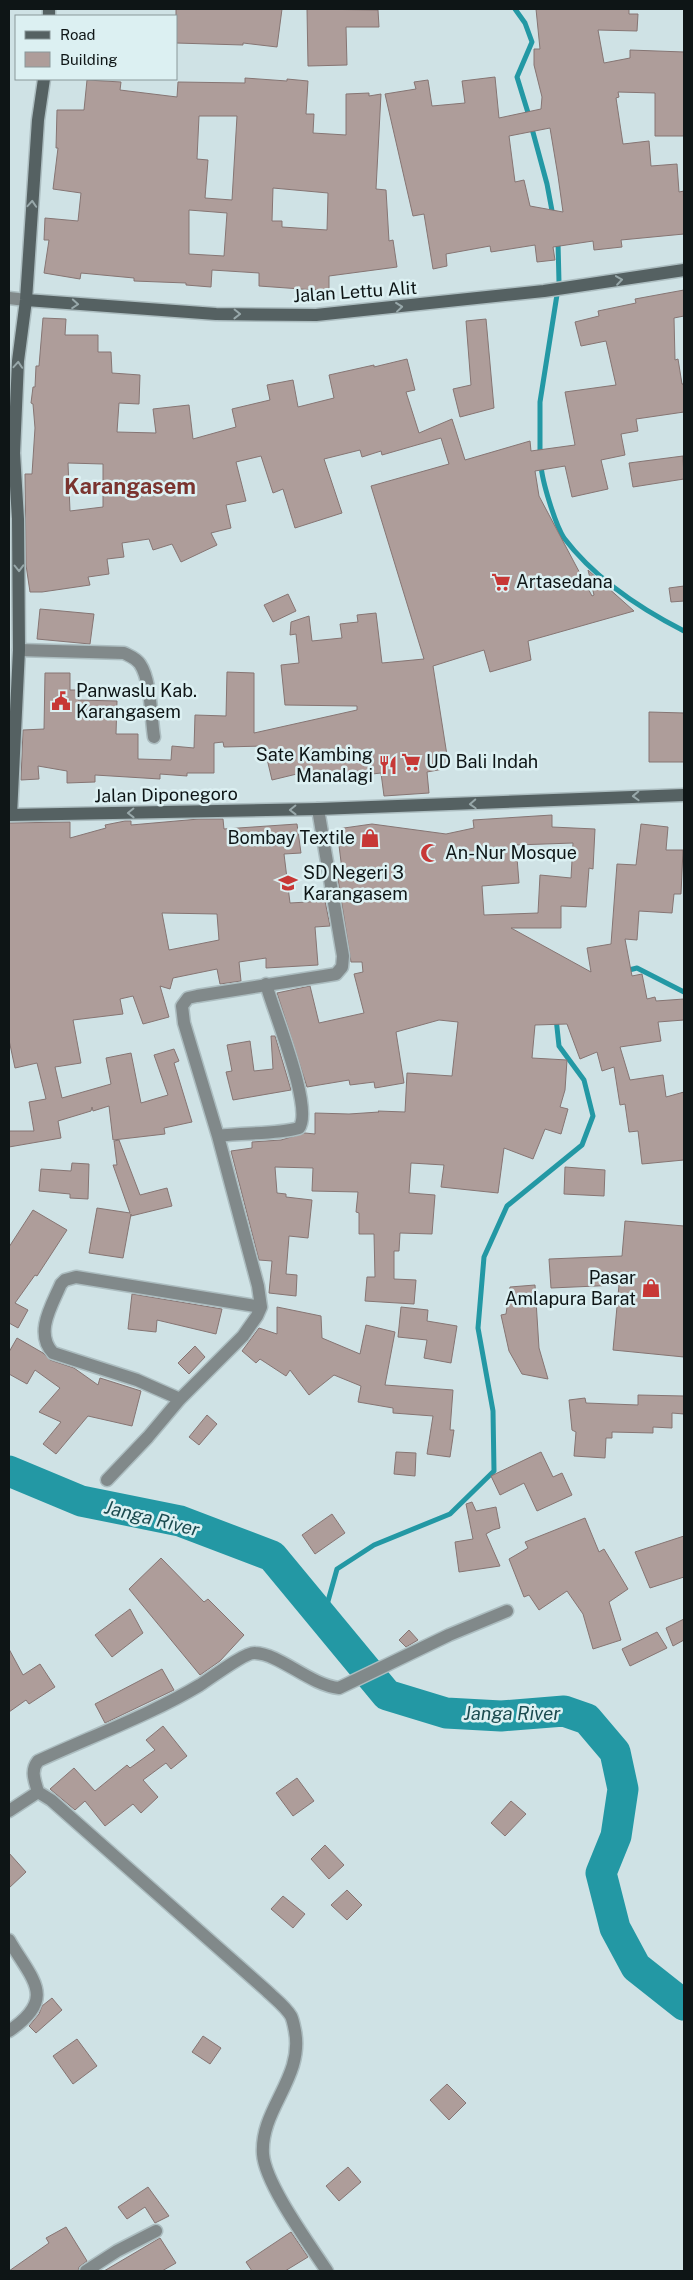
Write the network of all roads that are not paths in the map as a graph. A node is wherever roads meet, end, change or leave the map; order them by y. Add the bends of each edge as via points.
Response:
1 (44, 80) edge
2 (684, 270) edge
3 (9, 298) edge
4 (26, 300) junction
5 (14, 518) edge
6 (19, 650) junction
7 (154, 737) dead end
8 (684, 795) edge
9 (318, 809) junction
10 (10, 815) edge
11 (266, 984) junction
12 (218, 1136) junction
13 (261, 1307) junction
14 (180, 1399) junction
15 (107, 1480) dead end
16 (507, 1612) dead end
17 (38, 1792) junction
18 (9, 1811) edge
19 (9, 1940) edge
20 (9, 2031) edge
21 (156, 2231) dead end
22 (86, 2271) edge
23 (327, 2271) edge

4 -> 1 street via 38,120
4 -> 2 street, Jalan Lettu Alit via 216,314 316,315 544,291
3 - 4 street
5 -> 4 street via 18,361
5 -> 6 street
6 - 7 street via 124,653 133,657 145,675
6 - 10 street
8 -> 9 street, Jalan Diponegoro
9 -> 10 street, Jalan Diponegoro
9 - 11 street via 342,940 343,963 336,974
11 - 12 street via 188,998 182,1006 184,1023
11 - 12 street via 299,1085 304,1119 299,1128 290,1130
12 - 13 street via 262,1299
13 - 14 street via 243,1336
13 - 14 street via 76,1277 61,1284 44,1330 47,1347 53,1353 137,1380
14 - 15 street
16 - 17 street via 448,1635 339,1688 330,1687 265,1654 253,1652 244,1655 186,1693 38,1761 33,1774
17 - 18 street
17 - 23 street via 51,1800 292,2017 295,2056 291,2075 267,2126 263,2156 277,2193
19 - 20 street via 37,1989 38,2000 36,2007
21 - 22 street

